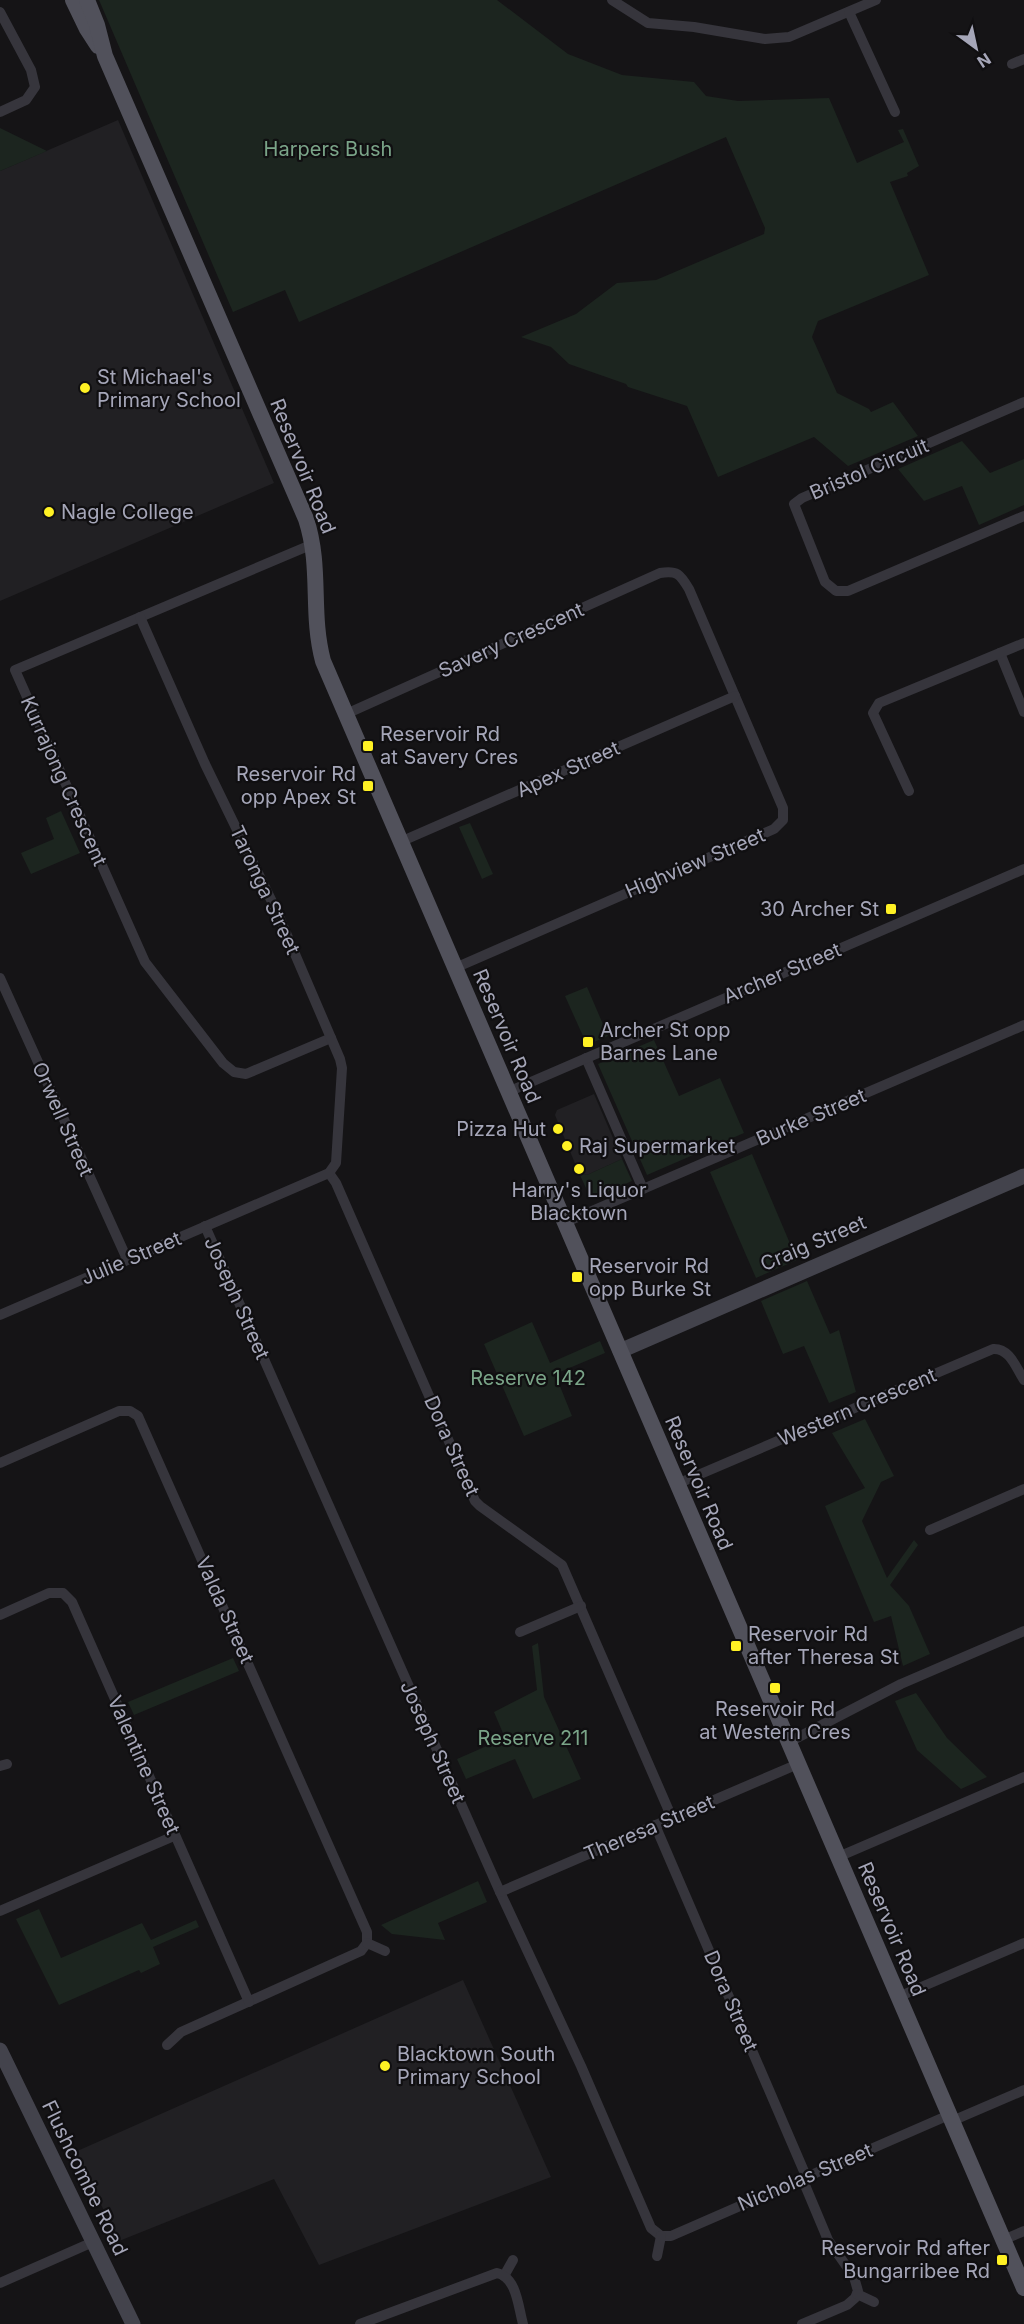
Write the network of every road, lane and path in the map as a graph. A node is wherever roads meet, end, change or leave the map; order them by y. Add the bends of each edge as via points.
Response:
1 (73, 0) edge
2 (87, 0) edge
3 (612, 0) edge
4 (876, 0) edge
5 (0, 12) edge
6 (849, 12) junction
7 (105, 56) junction
8 (1024, 59) edge
9 (1012, 64) dead end
10 (0, 112) edge
11 (895, 112) dead end
12 (1024, 402) edge
13 (1024, 516) edge
14 (313, 544) junction
15 (676, 573) joint
16 (140, 617) junction
17 (1024, 643) edge
18 (1000, 653) junction
19 (735, 696) junction
20 (1024, 712) edge
21 (346, 714) junction
22 (909, 791) dead end
23 (400, 842) junction
24 (1024, 869) edge
25 (455, 968) junction
26 (0, 978) edge
27 (1024, 1025) edge
28 (331, 1038) junction
29 (586, 1058) junction
30 (508, 1092) junction
31 (329, 1173) junction
32 (1024, 1176) edge
33 (643, 1189) junction
34 (564, 1223) junction
35 (205, 1226) junction
36 (127, 1259) junction
37 (0, 1315) edge
38 (620, 1351) junction
39 (1024, 1380) edge
40 (0, 1463) edge
41 (677, 1484) junction
42 (1024, 1489) edge
43 (930, 1530) dead end
44 (580, 1606) junction
45 (0, 1615) edge
46 (1024, 1631) edge
47 (520, 1632) dead end
48 (789, 1742) junction
49 (798, 1764) junction
50 (1024, 1777) edge
51 (672, 1818) junction
52 (655, 1825) junction
53 (174, 1836) junction
54 (838, 1857) junction
55 (500, 1892) junction
56 (0, 1911) edge
57 (367, 1943) junction
58 (1024, 1943) edge
59 (385, 1951) dead end
60 (898, 1997) junction
61 (249, 2002) junction
62 (167, 2045) dead end
63 (0, 2050) edge
64 (1024, 2090) edge
65 (950, 2118) junction
66 (804, 2177) junction
67 (1024, 2231) edge
68 (660, 2236) junction
69 (1003, 2240) junction
70 (93, 2242) junction
71 (657, 2256) dead end
72 (513, 2260) dead end
73 (504, 2276) junction
74 (0, 2283) edge
75 (1024, 2288) edge
76 (857, 2294) junction
77 (874, 2302) dead end
78 (133, 2324) edge
79 (360, 2324) edge
80 (523, 2324) edge
81 (802, 2324) edge

1 - 7 main road, Reservoir Road
2 - 7 main road, Reservoir Road
3 - 6 street via 648,23 765,39 789,37
4 - 6 street
5 - 10 street via 31,70 35,87 26,100
6 - 11 street
7 - 14 main road, Reservoir Road via 298,499
8 - 9 street
12 - 13 street, Bristol Circuit via 794,504 825,582 836,591 848,591
14 - 16 street, Kurrajong Crescent
14 - 21 main road, Reservoir Road via 319,648
15 - 19 street, Highview Street via 689,589
15 - 21 street, Savery Crescent via 660,573
16 - 28 street, Taronga Street
16 - 28 street, Kurrajong Crescent via 15,670 145,962 223,1063 237,1074 258,1070
17 - 18 street
18 - 20 street
18 - 22 street via 879,703 873,713
19 - 23 street, Apex Street
19 - 25 street, Highview Street via 783,808 783,820 774,829
21 - 23 main road, Reservoir Road
23 - 25 main road, Reservoir Road
24 - 29 street, Archer Street
25 - 30 main road, Reservoir Road
26 - 36 street, Orwell Street
27 - 33 street, Burke Street
28 - 31 street, Taronga Street via 342,1068 337,1159
29 - 30 street, Archer Street
29 - 33 street
30 - 34 main road, Reservoir Road
31 - 35 street, Julie Street
31 - 44 street, Dora Street via 338,1185 477,1503 561,1562
32 - 38 street, Craig Street
33 - 34 street, Burke Street
34 - 38 main road, Reservoir Road
35 - 36 street, Julie Street
35 - 55 street, Joseph Street
36 - 37 street, Julie Street
38 - 41 main road, Reservoir Road
39 - 41 street, Western Crescent via 1007,1354 993,1349
40 - 57 street, Valda Street via 119,1411 130,1411 141,1420 367,1932
41 - 48 main road, Reservoir Road
42 - 43 street
44 - 47 street
44 - 51 street, Dora Street
45 - 53 street, Valentine Street via 51,1593 63,1593 70,1599
46 - 48 street via 901,1684
48 - 49 main road, Reservoir Road
49 - 51 street, Theresa Street
49 - 54 main road, Reservoir Road
50 - 54 street
51 - 52 street, Theresa Street
52 - 55 street, Theresa Street
52 - 66 street, Dora Street
53 - 56 street
53 - 61 street, Valentine Street
54 - 60 main road, Reservoir Road
55 - 68 street, Joseph Street via 651,2228
57 - 59 street
57 - 61 street via 361,1951
58 - 60 street
60 - 65 main road, Reservoir Road
61 - 62 street via 181,2032
63 - 70 street, Flushcombe Road
64 - 65 street, Nicholas Street
65 - 66 street, Nicholas Street
65 - 69 main road, Reservoir Road
66 - 68 street, Nicholas Street via 670,2236
66 - 76 street, Dora Street via 828,2240 854,2277
67 - 69 street
68 - 71 street
69 - 75 main road, Reservoir Road
70 - 74 street
70 - 78 street, Flushcombe Road
72 - 73 street
73 - 79 street via 491,2274
73 - 80 street via 511,2283
76 - 77 street
76 - 81 street via 847,2305

